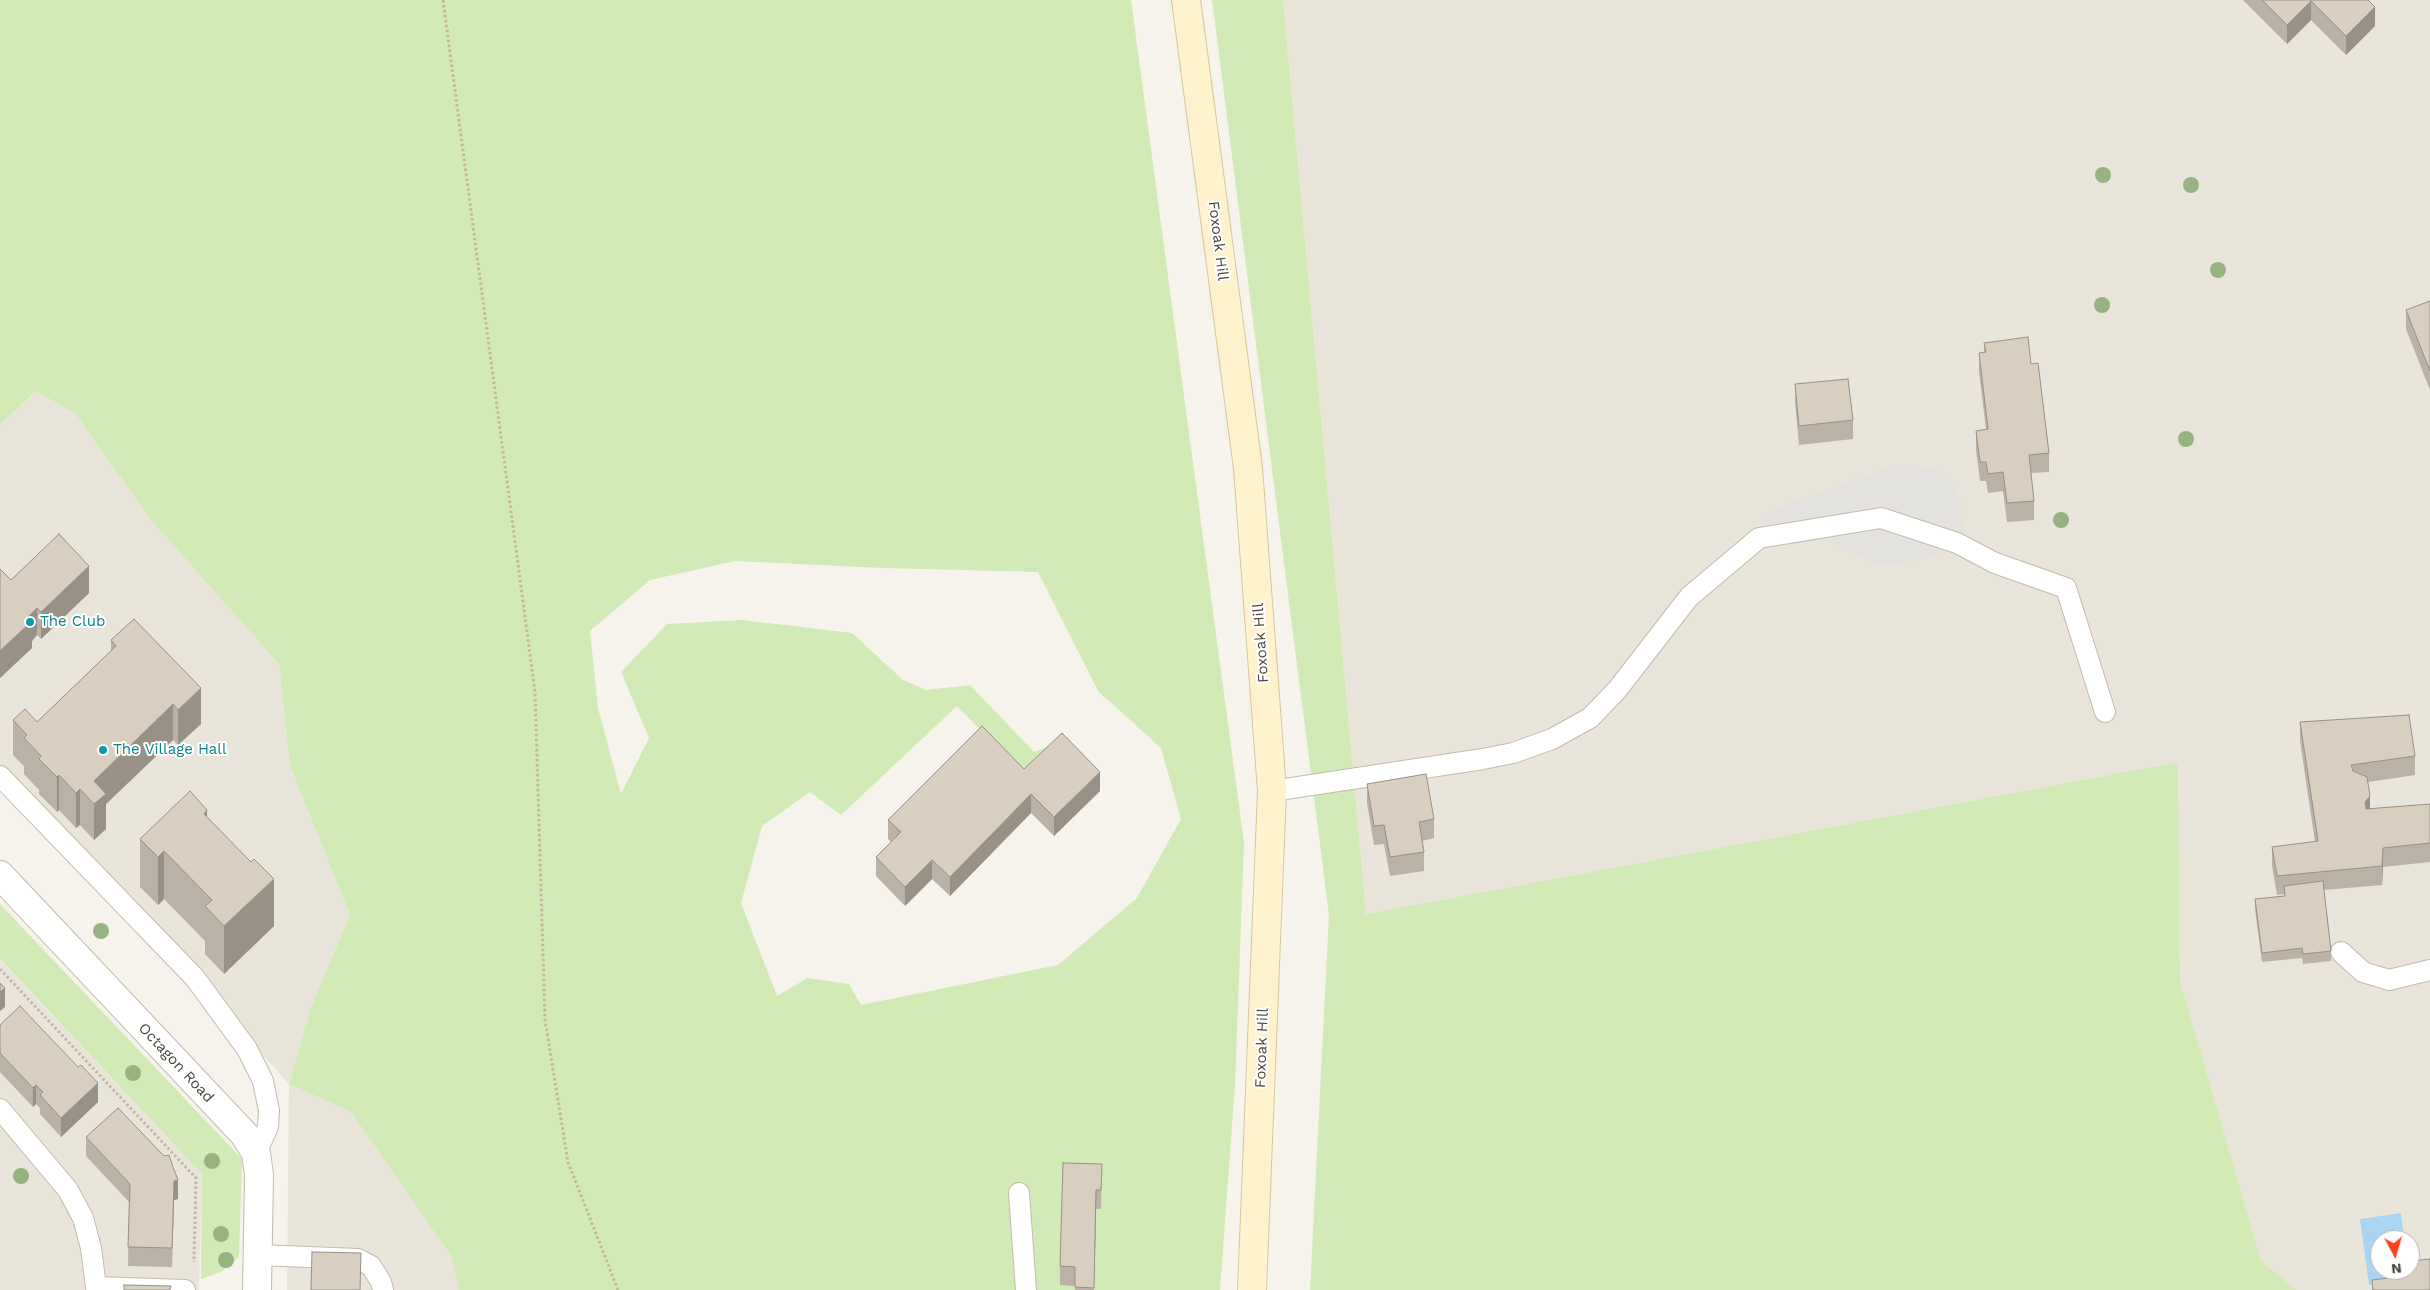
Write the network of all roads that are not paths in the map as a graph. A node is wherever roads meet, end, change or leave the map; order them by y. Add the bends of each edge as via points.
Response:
1 (1186, 0) edge
2 (2106, 712) dead end
3 (0, 776) edge
4 (1272, 791) junction
5 (0, 875) edge
6 (2341, 952) dead end
7 (2430, 970) edge
8 (0, 1109) edge
9 (256, 1153) junction
10 (1019, 1193) dead end
11 (258, 1255) junction
12 (116, 1289) edge
13 (185, 1290) edge
14 (257, 1290) edge
15 (383, 1290) edge
16 (1026, 1290) edge
17 (1252, 1290) edge

1 - 4 main road, Foxoak Hill via 1248,468
2 - 4 lane via 2066,588 1995,563 1957,543 1881,518 1759,538 1689,597 1618,690 1590,718 1552,739 1514,753 1483,759
3 - 9 lane via 195,978 247,1048 263,1081 268,1111 268,1127
4 - 17 main road, Foxoak Hill
5 - 9 street, Octagon Road via 244,1134
6 - 7 lane via 2363,972 2389,980
8 - 12 lane via 68,1190 83,1218 96,1287
9 - 11 street, Octagon Road via 260,1175
10 - 16 lane
11 - 14 street, Octagon Road
11 - 15 lane via 358,1259 371,1266
12 - 13 lane

